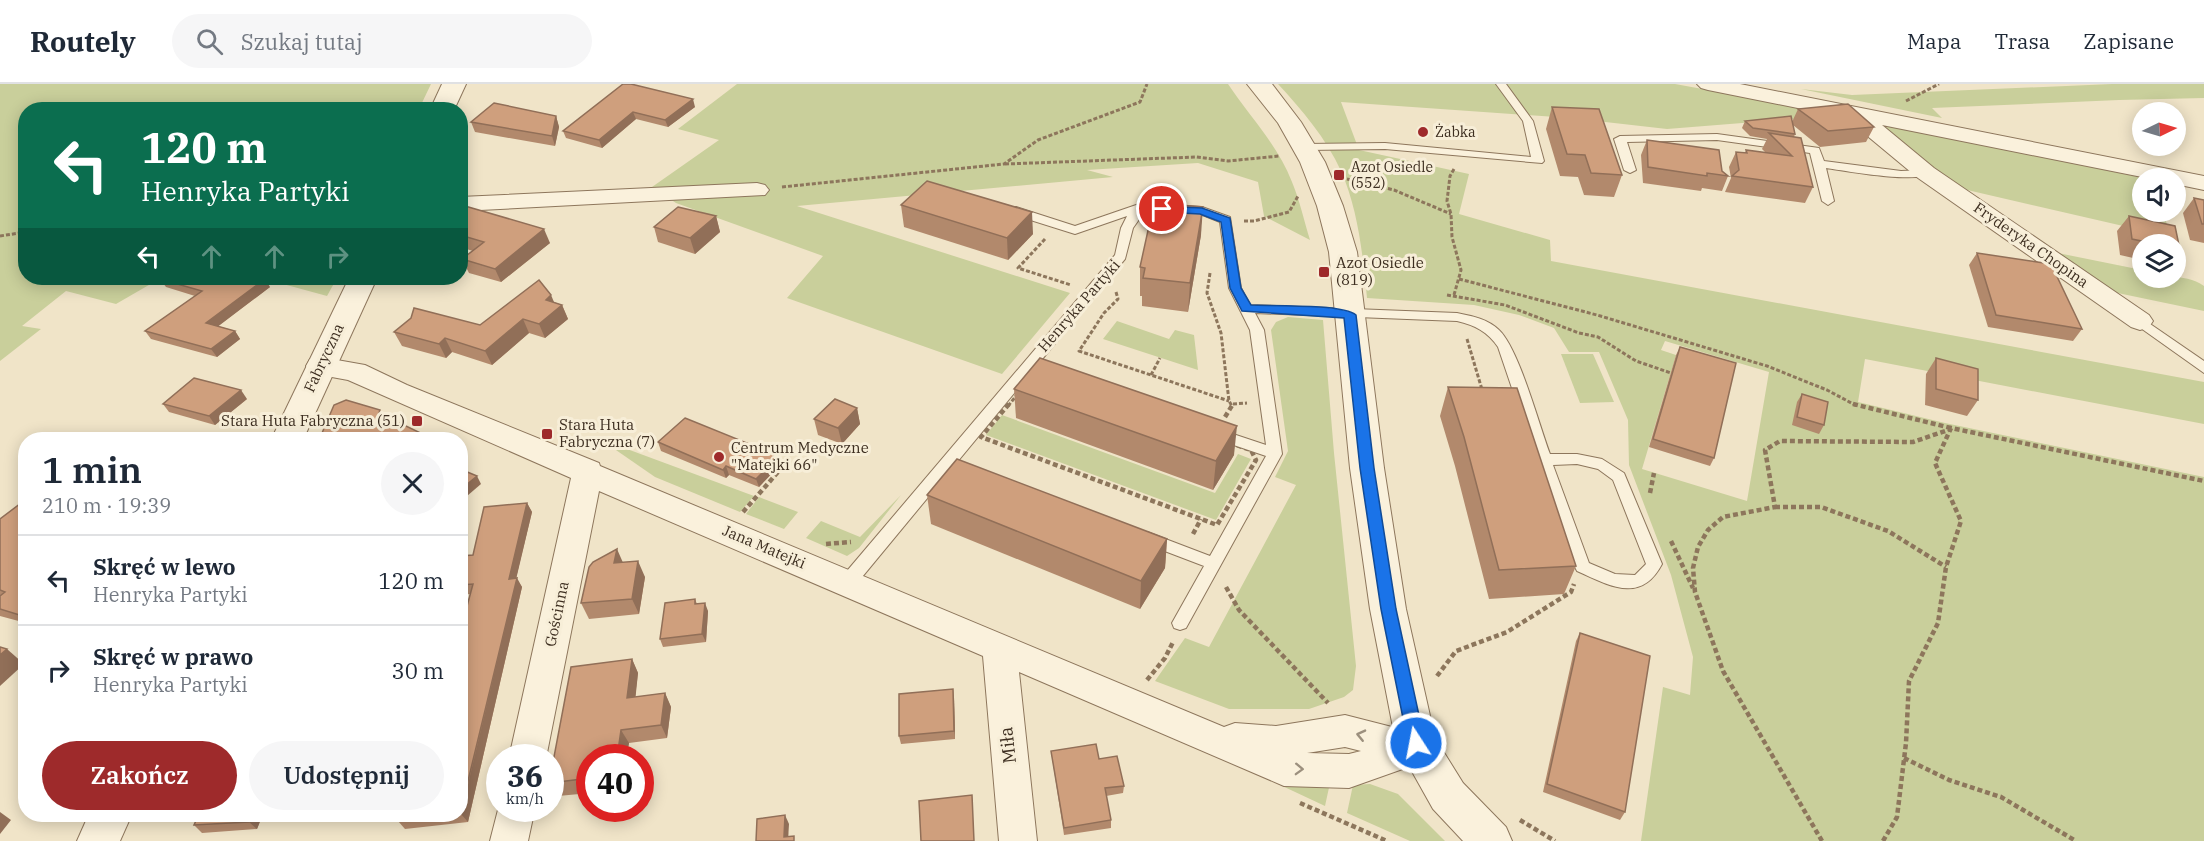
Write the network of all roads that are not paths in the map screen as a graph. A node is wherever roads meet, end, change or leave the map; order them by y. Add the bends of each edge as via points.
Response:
1 (454, 84) edge
2 (1259, 84) edge
3 (1501, 84) edge
4 (1708, 84) edge
5 (446, 102) edge
6 (1868, 114) junction
7 (1293, 151) junction
8 (1819, 164) junction
9 (1630, 170) dead end
10 (1926, 173) junction
11 (2204, 183) edge
12 (757, 190) road end
13 (1828, 201) dead end
14 (468, 204) edge
15 (1002, 207) edge
16 (1142, 207) junction
17 (360, 285) edge
18 (1247, 309) junction
19 (1350, 315) junction
20 (2140, 321) joint
21 (320, 366) junction
22 (1025, 368) junction
23 (2204, 368) edge
24 (1057, 381) edge
25 (1203, 429) edge
26 (291, 432) edge
27 (1275, 454) junction
28 (1543, 460) junction
29 (588, 471) junction
30 (1128, 531) edge
31 (1212, 563) junction
32 (847, 583) junction
33 (1180, 622) road end
34 (999, 648) junction
35 (530, 744) edge
36 (1418, 748) junction
37 (107, 822) edge
38 (513, 822) edge
39 (1504, 830) edge
40 (98, 841) edge
41 (509, 841) edge
42 (1018, 841) edge

1 - 5 street
2 - 7 street via 1282,111
3 - 7 lane via 1528,121 1539,161 1385,146
4 - 6 street
6 - 10 street, Fryderyka Chopina via 1869,123 1878,134
6 - 11 street
7 - 19 street via 1310,186 1335,216
8 - 9 lane via 1815,150 1620,139
8 - 10 lane via 1901,174
8 - 13 lane
10 - 20 street, Fryderyka Chopina
12 - 14 street
15 - 16 lane via 1075,230
16 - 18 lane via 1202,211 1226,220 1235,288
16 - 22 lane, Henryka Partyki via 1127,228 1121,256
17 - 21 street, Fabryczna
18 - 19 lane
18 - 27 lane via 1257,330
19 - 28 lane via 1457,317 1478,321 1496,332 1505,346
19 - 36 street via 1388,609
20 - 23 lane, Fryderyka Chopina
21 - 26 street, Fabryczna
21 - 29 street, Jana Matejki via 355,372
22 - 24 lane, Henryka Partyki
22 - 32 lane, Henryka Partyki via 957,463 890,531
25 - 27 lane
27 - 31 lane
28 - 28 lane via 1582,567 1620,582 1639,583 1650,575 1654,564 1619,477 1602,464 1577,459
29 - 32 street, Jana Matejki
29 - 35 street, Gościnna
30 - 31 lane
31 - 33 lane
32 - 34 street, Jana Matejki
34 - 36 street, Jana Matejki via 1284,769 1349,771
34 - 42 street, Miła
36 - 39 street via 1448,796
37 - 40 street
38 - 41 street

